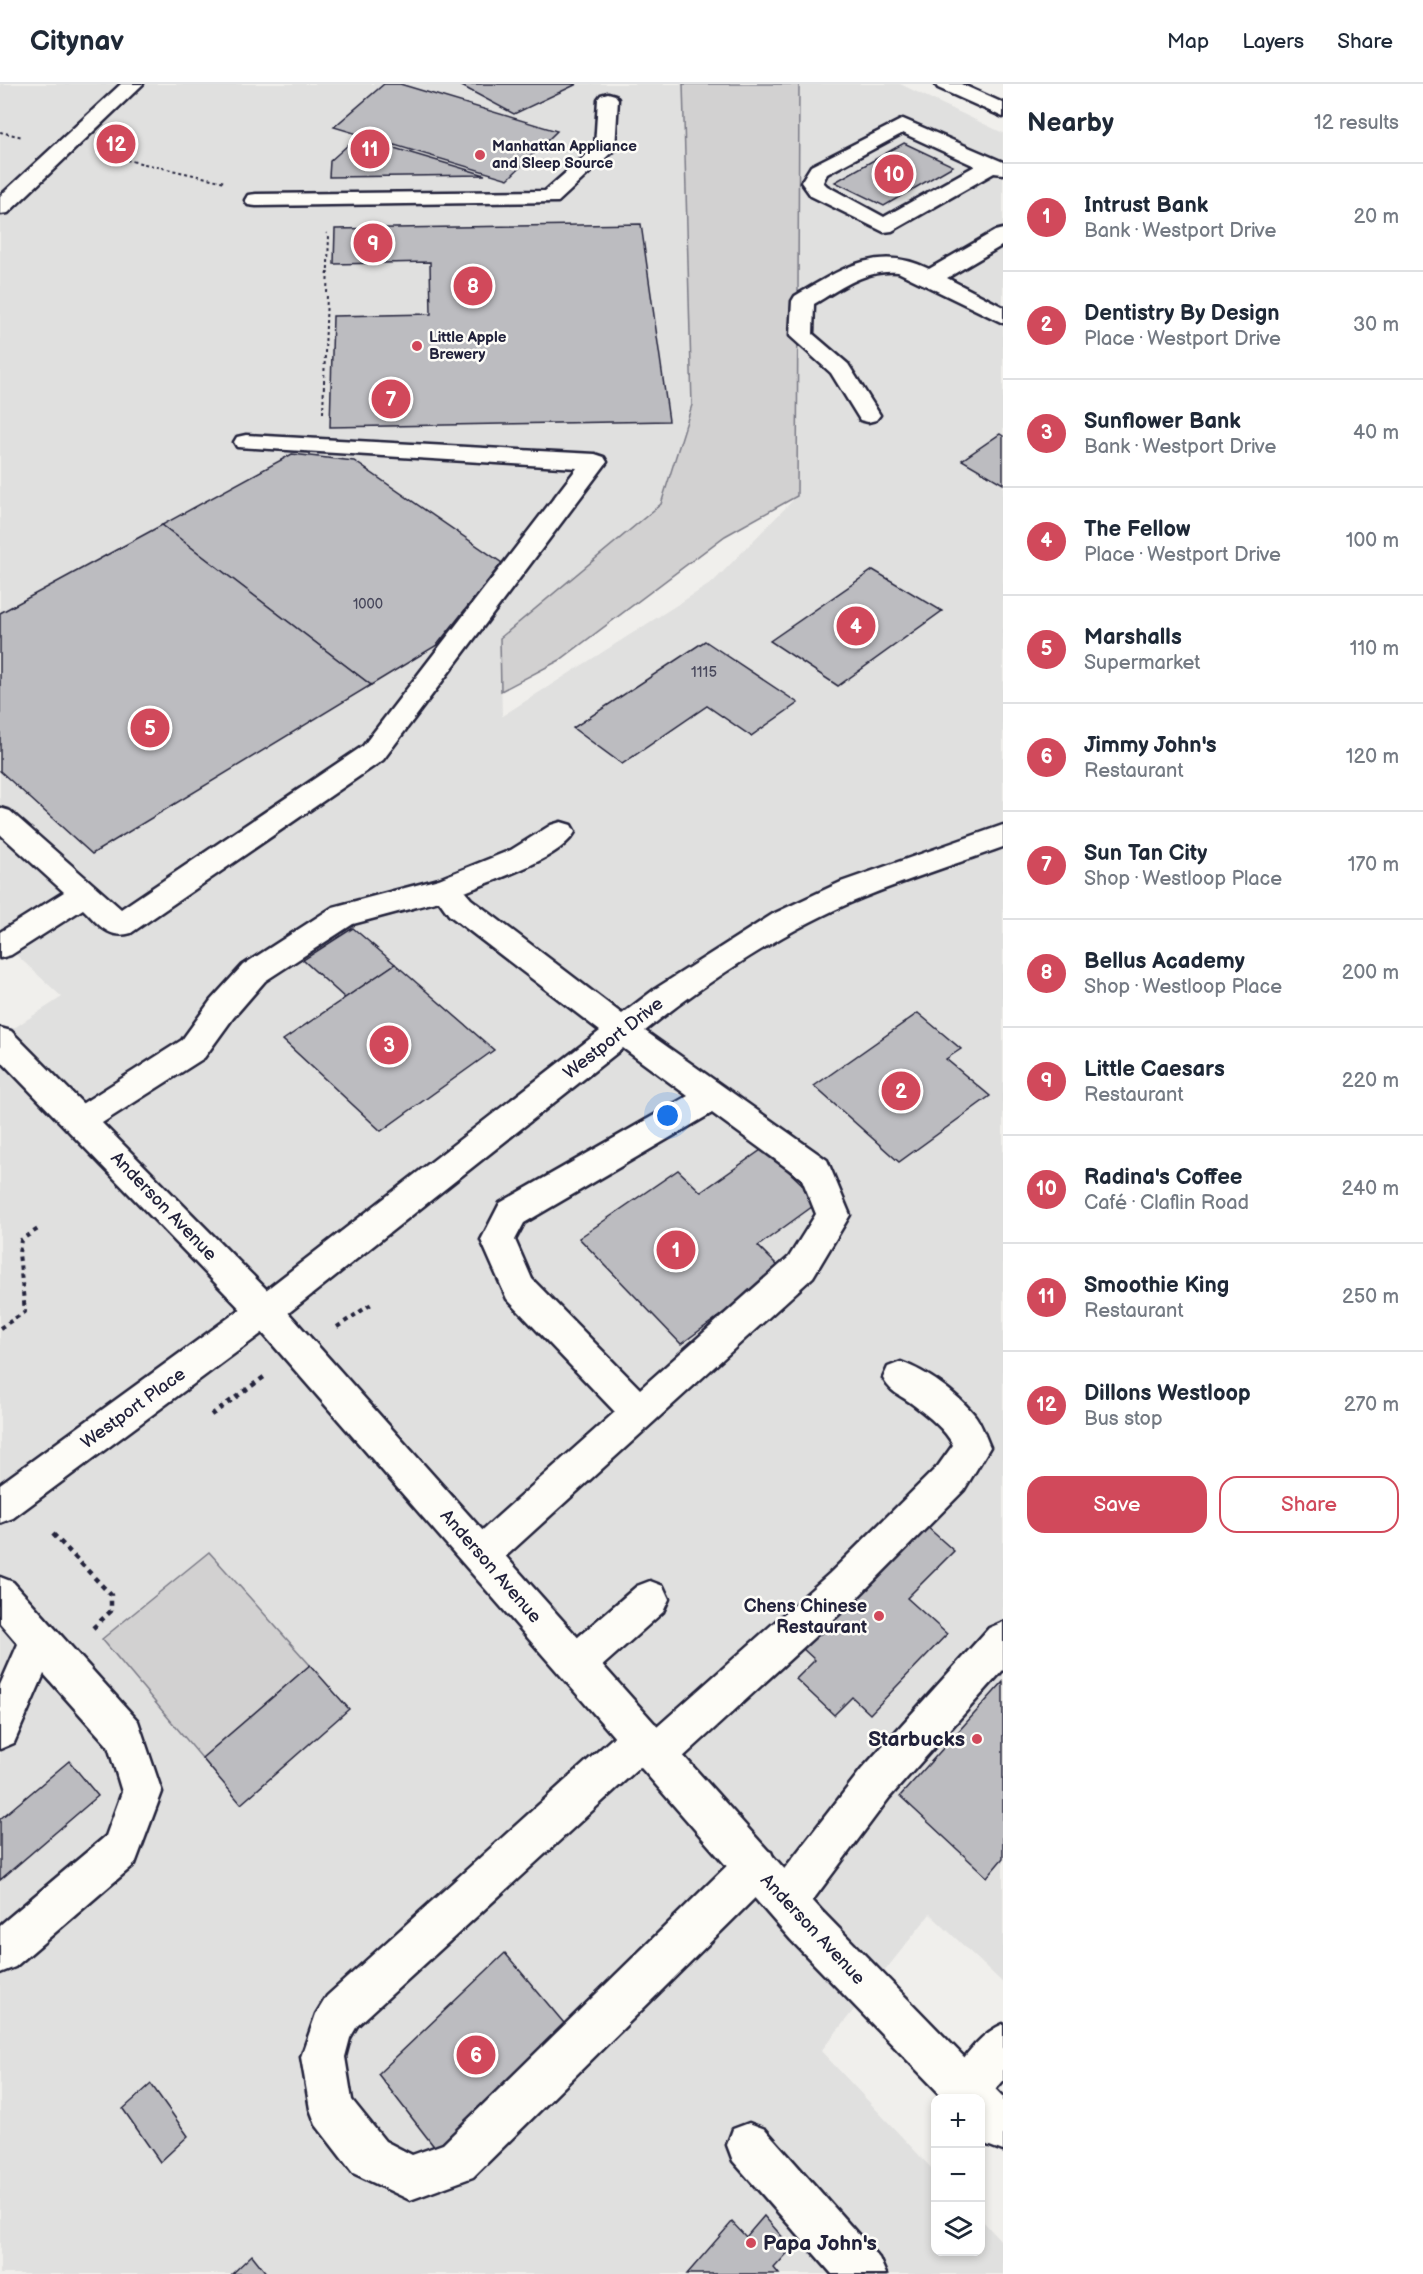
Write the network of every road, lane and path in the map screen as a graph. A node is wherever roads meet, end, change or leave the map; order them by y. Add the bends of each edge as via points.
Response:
1 (133, 84) edge
2 (945, 84) edge
3 (608, 99) dead end
4 (1003, 111) edge
5 (64, 146) junction
6 (997, 167) edge
7 (225, 182) dead end
8 (256, 200) dead end
9 (306, 200) junction
10 (0, 208) edge
11 (1003, 236) edge
12 (930, 278) junction
13 (1003, 316) edge
14 (868, 415) dead end
15 (246, 442) dead end
16 (291, 445) junction
17 (0, 818) edge
18 (561, 832) dead end
19 (1003, 836) edge
20 (446, 888) junction
21 (85, 893) junction
22 (0, 947) edge
23 (621, 1031) junction
24 (0, 1040) edge
25 (713, 1097) junction
26 (80, 1120) junction
27 (41, 1227) dead end
28 (265, 1311) junction
29 (0, 1328) edge
30 (901, 1378) dead end
31 (640, 1413) junction
32 (0, 1506) edge
33 (481, 1555) junction
34 (650, 1599) dead end
35 (2, 1601) edge
36 (40, 1640) junction
37 (1003, 1641) edge
38 (577, 1663) junction
39 (0, 1729) edge
40 (649, 1746) junction
41 (756, 1867) junction
42 (786, 1901) junction
43 (0, 1952) edge
44 (1003, 2046) edge
45 (970, 2094) edge
46 (976, 2094) edge
47 (985, 2109) edge
48 (1003, 2128) edge
49 (749, 2145) dead end
50 (862, 2274) edge

1 - 5 street
2 - 4 street
3 - 9 street via 605,149 550,197
5 - 7 path
5 - 10 street
6 - 6 street via 903,125 818,170 812,182 819,191 884,226
8 - 9 street
9 - 16 path via 306,218 329,235 322,424 303,425
11 - 12 street
12 - 13 street
12 - 14 street via 899,265 876,265 854,272 803,302 801,336 840,369
15 - 16 street
16 - 21 street via 595,462 373,753 120,926
17 - 21 street
18 - 20 street via 521,858
19 - 23 street, Westport Drive via 851,890 784,922 666,997
20 - 23 street via 459,907
20 - 26 street via 344,915 254,973 193,1049
21 - 22 street
23 - 25 street
23 - 28 street, Westport Drive
24 - 26 street, Anderson Avenue
25 - 31 street via 815,1170 833,1215 801,1267
25 - 31 street via 512,1213 498,1240 519,1289
26 - 28 street, Anderson Avenue
27 - 29 path via 21,1240 25,1312
28 - 32 street, Westport Place
28 - 33 street, Anderson Avenue
30 - 40 street via 928,1395 962,1426 972,1447 957,1470 843,1586
31 - 33 street
33 - 38 street, Anderson Avenue
34 - 38 street
35 - 36 street
36 - 39 street
36 - 43 street via 124,1735 142,1792 120,1850
37 - 42 street via 875,1784
38 - 40 street, Anderson Avenue
40 - 41 street, Anderson Avenue
40 - 41 street via 342,2011 331,2029 323,2057 332,2109 369,2157 410,2178 457,2162
41 - 42 street, Anderson Avenue
42 - 45 street, Anderson Avenue
44 - 46 street
47 - 48 street, Anderson Avenue
49 - 50 street

